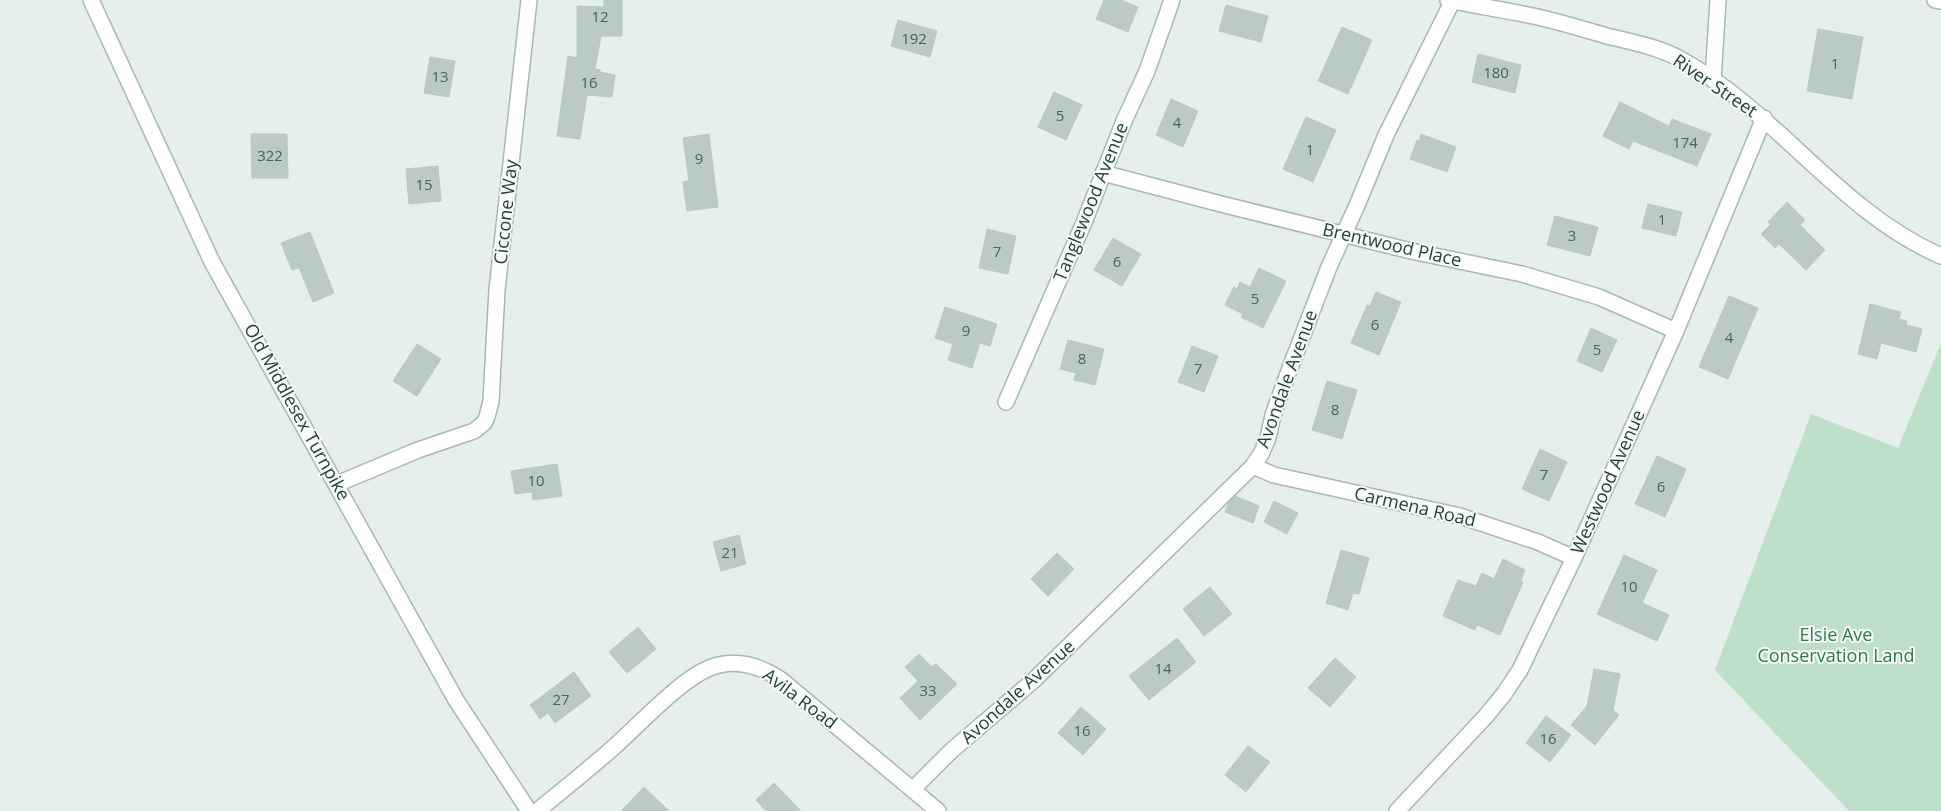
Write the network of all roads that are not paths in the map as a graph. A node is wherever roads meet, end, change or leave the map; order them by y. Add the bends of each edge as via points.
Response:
1 (91, 0) edge
2 (529, 0) edge
3 (1172, 0) edge
4 (1451, 0) edge
5 (1718, 0) edge
6 (1935, 0) edge
7 (1941, 1) edge
8 (1713, 80) junction
9 (1764, 118) junction
10 (1104, 173) junction
11 (1343, 235) junction
12 (1941, 256) edge
13 (1676, 332) junction
14 (1006, 402) dead end
15 (1253, 466) junction
16 (337, 484) junction
17 (1574, 558) junction
18 (913, 789) junction
19 (529, 811) edge
20 (537, 811) edge
21 (938, 811) edge
22 (1397, 811) edge

1 - 16 street, Old Middlesex Turnpike via 212,262
2 - 16 street, Ciccone Way via 497,290 489,413 484,423 474,431
3 - 10 street, Tanglewood Avenue via 1147,71
4 - 8 street, River Street via 1525,14 1647,46 1681,59
4 - 11 street, Avondale Avenue via 1386,135
5 - 8 street
6 - 7 street
8 - 9 street, River Street
9 - 12 street, River Street via 1833,184 1875,218 1899,235
9 - 13 street, Westwood Avenue
10 - 11 street, Brentwood Place
10 - 14 street, Tanglewood Avenue
11 - 13 street, Brentwood Place via 1522,274 1599,297
11 - 15 street, Avondale Avenue via 1293,359 1268,438
13 - 17 street, Westwood Avenue
15 - 17 street, Carmena Road via 1274,475 1460,516 1538,542
15 - 18 street, Avondale Avenue via 1034,680
16 - 19 street, Old Middlesex Turnpike via 456,700
17 - 22 street, Westwood Avenue via 1528,654 1504,694
18 - 20 street, Avila Road via 770,673 749,664 727,663 695,674
18 - 21 street, Avila Road

